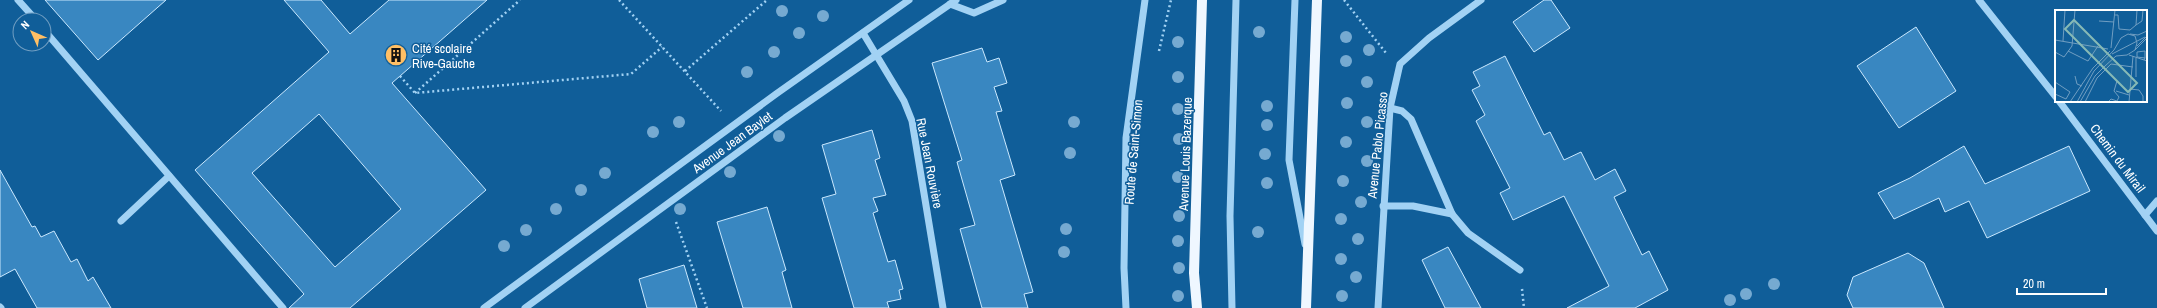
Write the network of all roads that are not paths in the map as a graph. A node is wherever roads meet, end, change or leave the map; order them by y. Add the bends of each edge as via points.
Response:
1 (18, 0) edge
2 (909, 0) edge
3 (1003, 0) edge
4 (1145, 0) edge
5 (1202, 0) edge
6 (1236, 0) edge
7 (1295, 0) edge
8 (1317, 0) edge
9 (1481, 0) edge
10 (1979, 0) edge
11 (953, 2) edge
12 (29, 12) edge
13 (863, 33) junction
14 (52, 39) edge
15 (876, 54) junction
16 (2055, 96) edge
17 (2060, 102) edge
18 (1390, 108) junction
19 (169, 176) junction
20 (2157, 201) edge
21 (1383, 206) junction
22 (1452, 214) junction
23 (2144, 215) junction
24 (121, 221) dead end
25 (2157, 231) edge
26 (1307, 254) junction
27 (1520, 270) dead end
28 (283, 308) edge
29 (484, 308) edge
30 (525, 308) edge
31 (943, 308) edge
32 (1126, 308) edge
33 (1197, 308) edge
34 (1232, 308) edge
35 (1306, 308) edge
36 (1378, 308) edge

1 - 12 street
2 - 13 street, Avenue Jean Baylet
3 - 11 street via 974,13
4 - 32 street, Route de Saint-Simon via 1126,138
5 - 33 main road, Avenue Louis Bazerque via 1194,272
6 - 34 street via 1230,216
7 - 26 street via 1289,160
8 - 26 main road
9 - 18 street, Avenue Pablo Picasso via 1429,38 1400,64
10 - 16 street
11 - 15 street, Avenue Jean Baylet
13 - 15 street, Rue Jean Rouvière
13 - 29 street, Avenue Jean Baylet
14 - 19 street
15 - 30 street, Avenue Jean Baylet
15 - 31 street, Rue Jean Rouvière via 904,101 912,121
17 - 23 street, Chemin du Mirail
18 - 21 street, Avenue Pablo Picasso
18 - 22 street via 1402,111 1411,119
19 - 24 street
19 - 28 street
20 - 23 street
21 - 22 street via 1413,206
21 - 36 street, Avenue Pablo Picasso
22 - 27 street via 1468,233
23 - 25 street, Chemin du Mirail
26 - 35 main road

